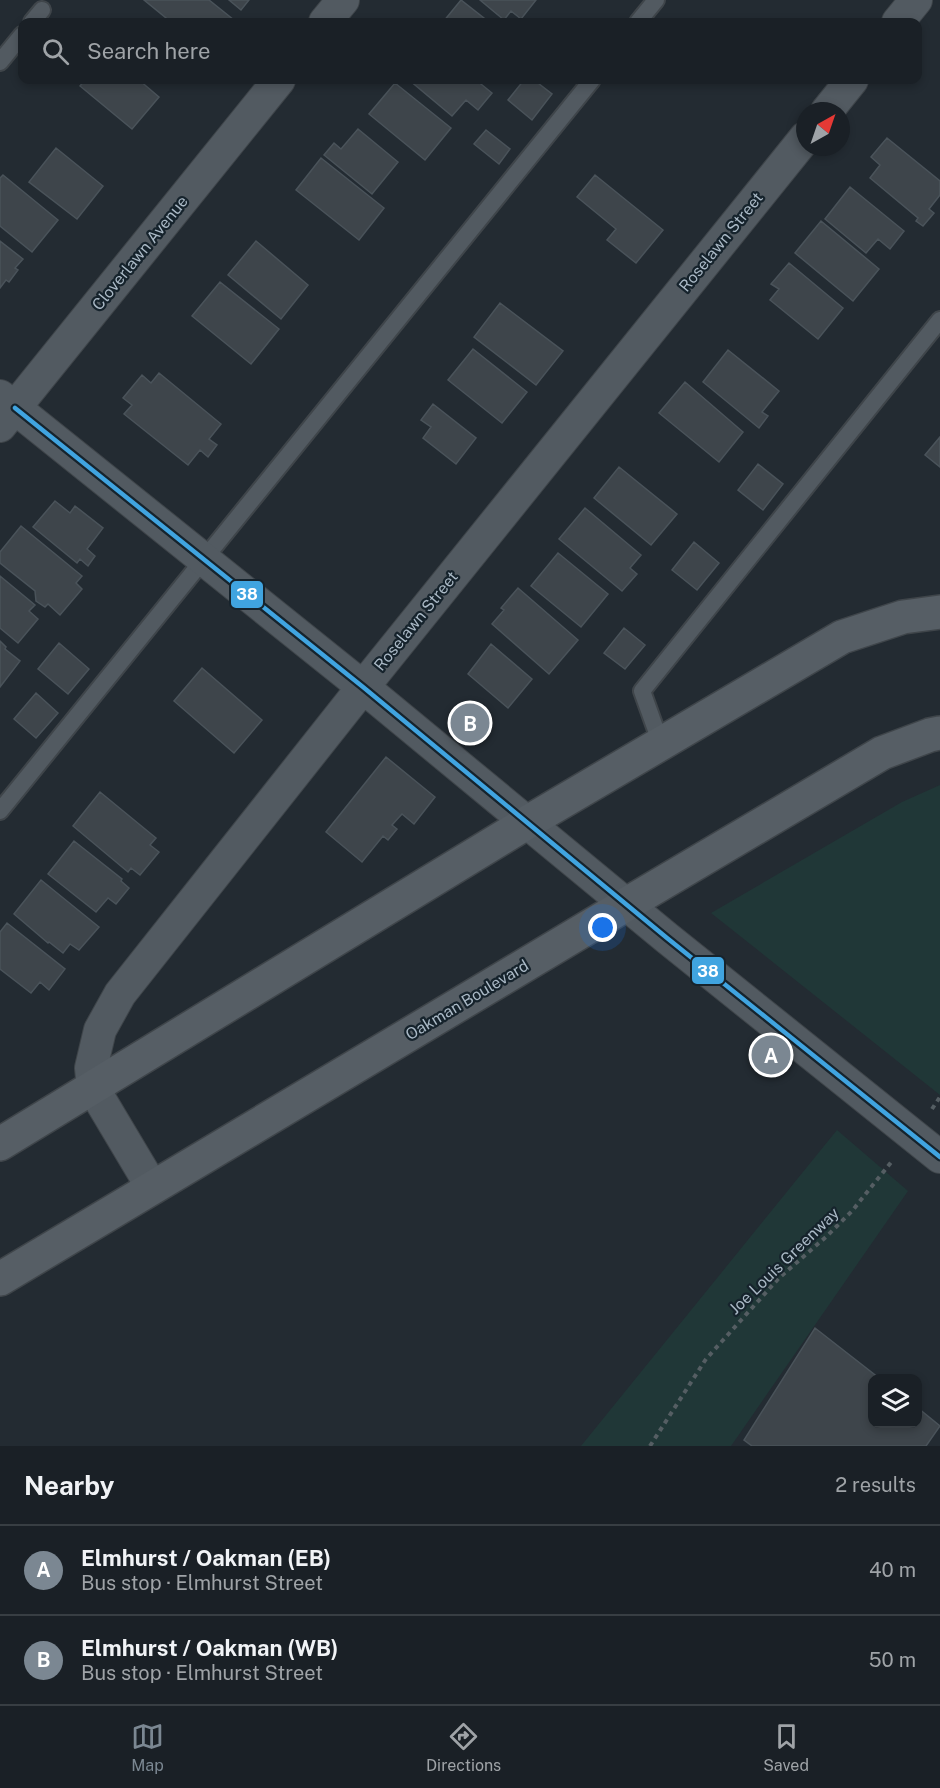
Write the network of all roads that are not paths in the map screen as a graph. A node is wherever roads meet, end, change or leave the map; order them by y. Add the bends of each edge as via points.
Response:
1 (344, 0) edge
2 (656, 0) edge
3 (916, 0) edge
4 (328, 18) edge
5 (641, 18) edge
6 (901, 18) edge
7 (18, 40) edge
8 (0, 62) edge
9 (276, 84) edge
10 (589, 84) edge
11 (849, 84) edge
12 (834, 102) edge
13 (796, 149) edge
14 (940, 320) edge
15 (5, 410) edge
16 (204, 560) junction
17 (940, 612) edge
18 (363, 687) junction
19 (940, 733) edge
20 (660, 744) junction
21 (0, 811) edge
22 (528, 822) junction
23 (627, 904) junction
24 (93, 1088) junction
25 (0, 1144) edge
26 (940, 1157) edge
27 (152, 1187) junction
28 (0, 1278) edge

1 - 4 street
2 - 5 lane
3 - 6 street
7 - 8 lane
9 - 15 street, Cloverlawn Avenue
10 - 16 lane
11 - 12 street
13 - 18 street, Roselawn Street
14 - 20 lane via 642,691
15 - 16 street
16 - 18 street
16 - 21 lane
17 - 20 street via 903,617 842,637
18 - 22 street
18 - 24 street, Roselawn Street via 120,994 100,1030 91,1068
19 - 23 street, Oakman Boulevard via 882,753
20 - 22 street
22 - 23 street
22 - 24 street
23 - 26 street
23 - 27 street, Oakman Boulevard
24 - 25 street
24 - 27 street
27 - 28 street, Oakman Boulevard

